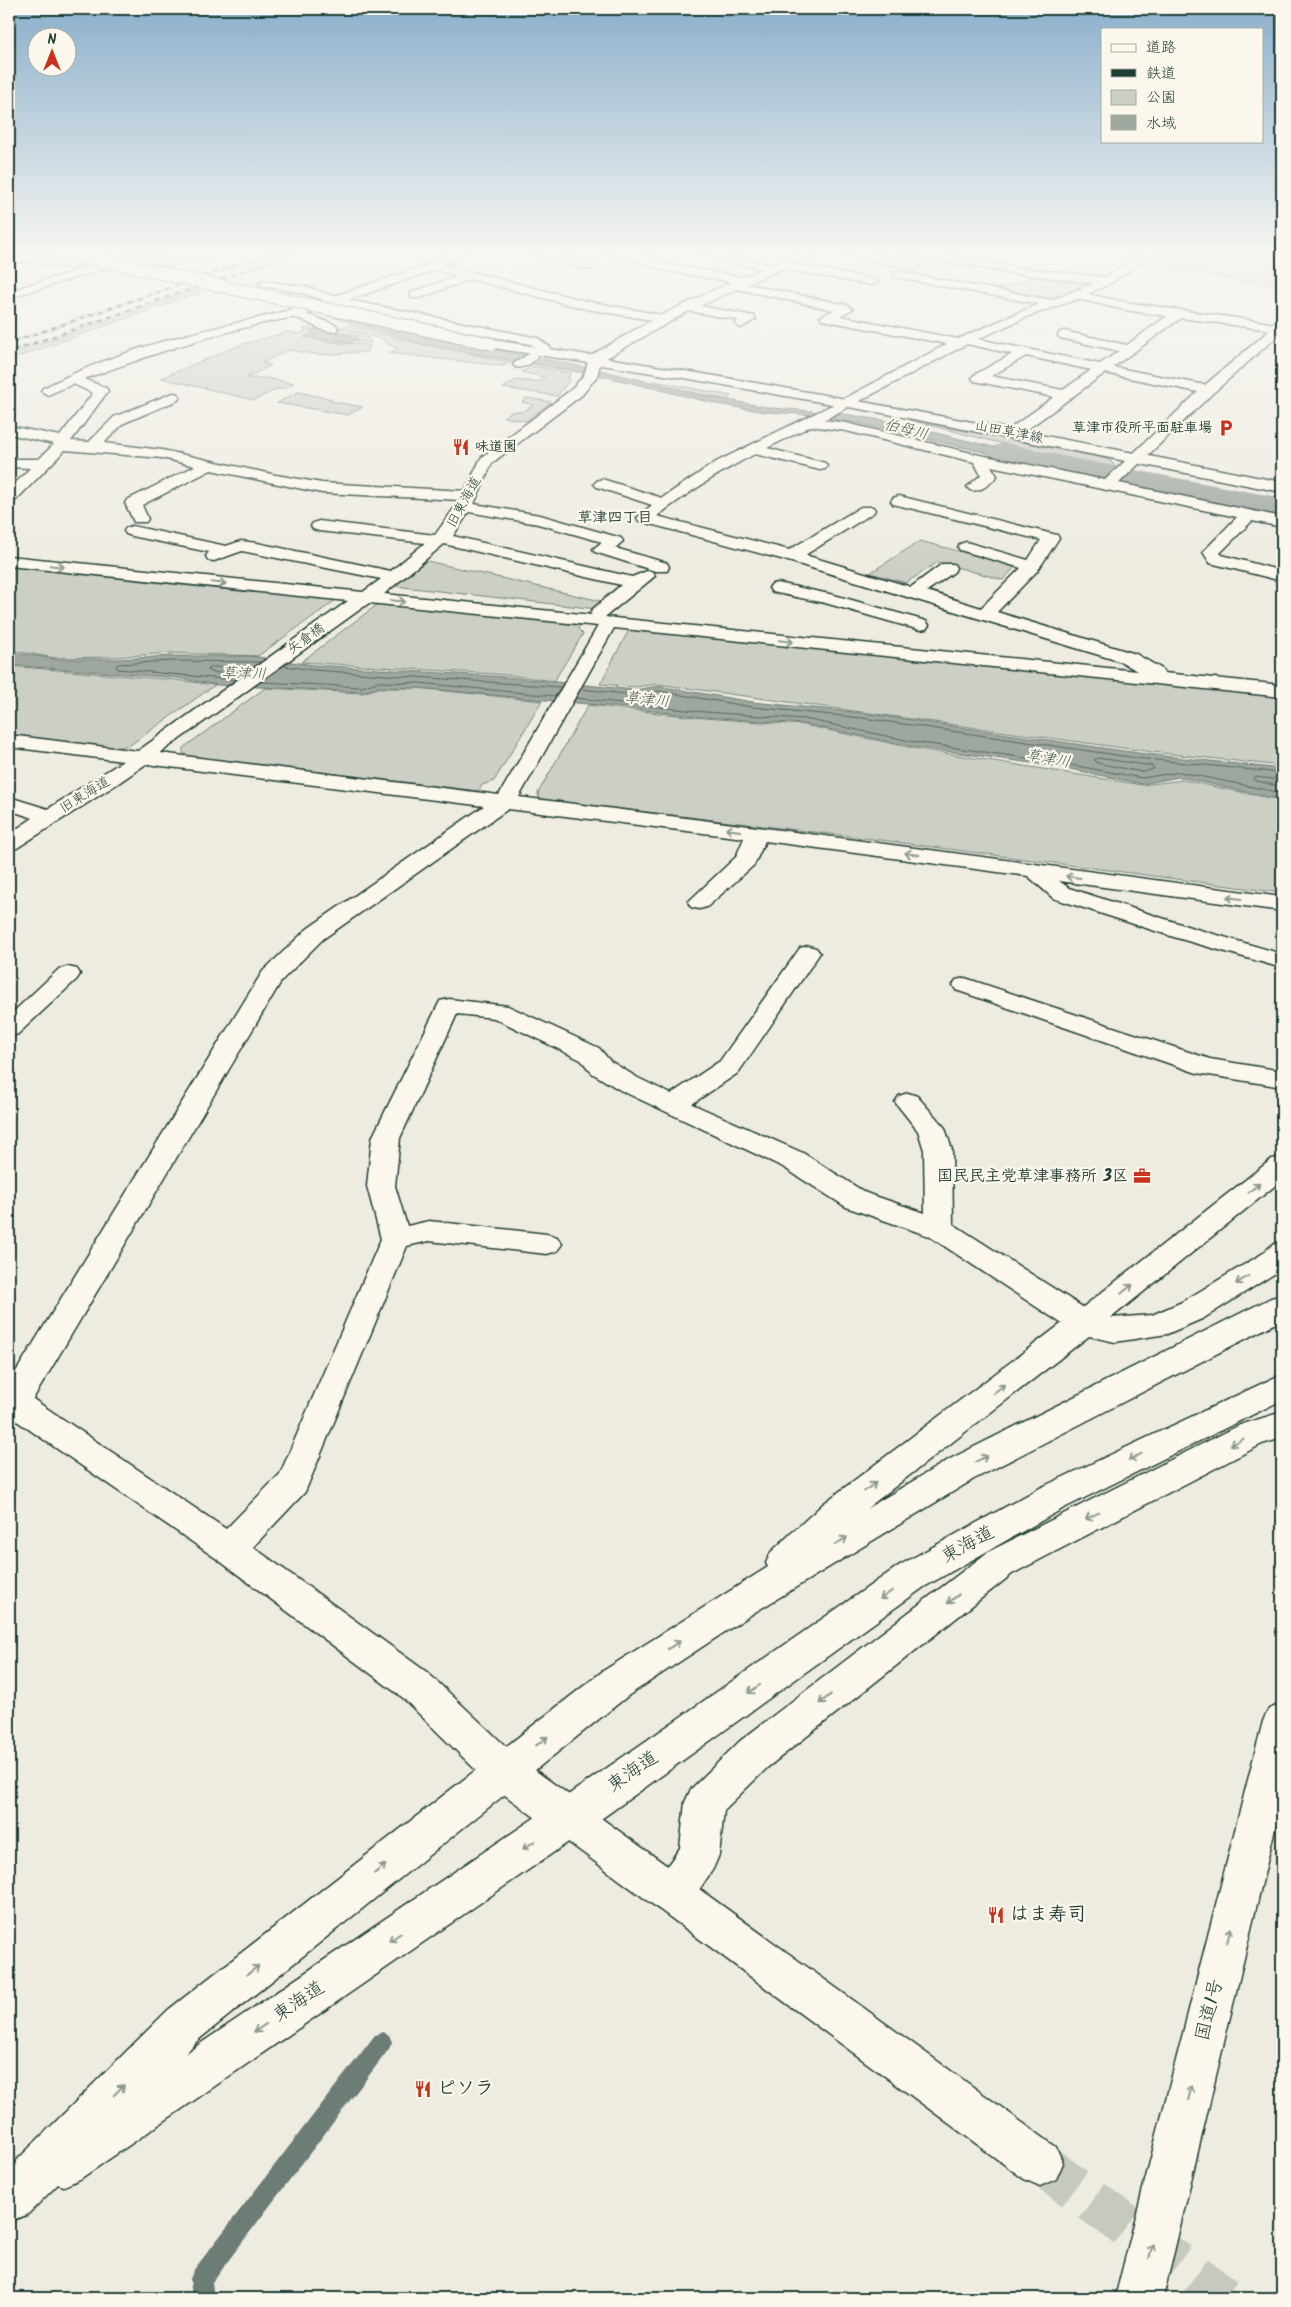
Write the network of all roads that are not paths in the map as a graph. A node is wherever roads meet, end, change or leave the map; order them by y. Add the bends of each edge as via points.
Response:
1 (127, 359) edge
2 (529, 359) edge
3 (557, 359) edge
4 (605, 359) edge
5 (930, 359) edge
6 (1012, 359) edge
7 (1055, 359) edge
8 (1116, 359) edge
9 (1244, 359) edge
10 (520, 364) dead end
11 (592, 367) junction
12 (1102, 369) junction
13 (77, 379) junction
14 (1208, 390) junction
15 (48, 391) dead end
16 (1066, 395) junction
17 (173, 397) dead end
18 (849, 402) junction
19 (811, 421) junction
20 (9, 430) edge
21 (1013, 433) junction
22 (62, 443) junction
23 (93, 446) junction
24 (752, 449) junction
25 (1138, 458) junction
26 (980, 459) junction
27 (9, 463) edge
28 (44, 464) junction
29 (209, 465) junction
30 (820, 466) dead end
31 (1112, 482) junction
32 (602, 484) dead end
33 (975, 487) dead end
34 (1282, 487) edge
35 (9, 499) edge
36 (899, 501) dead end
37 (467, 502) junction
38 (665, 504) junction
39 (867, 510) dead end
40 (1249, 515) junction
41 (1282, 522) edge
42 (319, 526) dead end
43 (633, 530) junction
44 (441, 539) junction
45 (966, 547) dead end
46 (791, 556) junction
47 (9, 561) edge
48 (1032, 566) junction
49 (948, 568) dead end
50 (1282, 576) edge
51 (394, 577) junction
52 (634, 583) junction
53 (778, 588) dead end
54 (913, 593) junction
55 (360, 601) junction
56 (947, 603) junction
57 (984, 615) junction
58 (604, 623) junction
59 (920, 625) junction
60 (1040, 631) junction
61 (901, 639) dead end
62 (1017, 651) dead end
63 (1168, 680) junction
64 (1282, 691) edge
65 (9, 741) edge
66 (160, 744) joint
67 (142, 757) junction
68 (509, 796) junction
69 (9, 803) edge
70 (50, 817) junction
71 (757, 833) junction
72 (9, 843) edge
73 (1032, 871) junction
74 (699, 902) dead end
75 (1282, 904) edge
76 (808, 953) dead end
77 (1282, 961) edge
78 (68, 974) dead end
79 (965, 985) dead end
80 (9, 1030) edge
81 (1282, 1079) edge
82 (908, 1102) dead end
83 (672, 1105) junction
84 (1282, 1166) edge
85 (939, 1229) junction
86 (396, 1239) junction
87 (547, 1244) dead end
88 (1282, 1252) edge
89 (1282, 1306) edge
90 (1084, 1323) junction
91 (1282, 1386) edge
92 (10, 1402) edge
93 (1282, 1425) edge
94 (229, 1549) junction
95 (742, 1601) junction
96 (1282, 1721) edge
97 (504, 1771) junction
98 (569, 1818) junction
99 (672, 1894) junction
100 (1040, 2163) tunnel mouth
101 (10, 2200) edge
102 (1140, 2298) edge

1 - 13 main road
2 - 10 main road
3 - 11 main road, 山田草津線
4 - 11 main road, 旧東海道
5 - 18 main road
6 - 16 main road via 979,378
7 - 12 main road
8 - 12 main road
9 - 14 main road
11 - 18 main road, 山田草津線
11 - 37 main road, 旧東海道 via 577,392 488,458
12 - 14 main road
12 - 16 main road
13 - 15 main road via 68,380
13 - 22 main road via 77,382 101,391
14 - 25 main road
16 - 21 main road
17 - 23 main road via 119,420
18 - 19 main road
18 - 21 main road, 山田草津線
19 - 24 main road
19 - 26 main road
20 - 22 main road
21 - 25 main road, 山田草津線
22 - 23 main road
22 - 28 main road
23 - 29 main road via 162,454
24 - 30 main road
24 - 38 main road via 687,486
25 - 31 main road
25 - 34 main road, 山田草津線
26 - 31 main road
26 - 33 main road via 988,476
27 - 28 main road
28 - 35 main road
29 - 37 main road via 322,488
29 - 51 main road via 133,503 136,525 221,553 241,546 257,548
31 - 40 main road
32 - 38 main road
36 - 48 main road via 1051,538
37 - 43 main road via 540,520
37 - 44 main road, 旧東海道 via 454,525
38 - 43 main road
39 - 46 main road
40 - 41 main road
40 - 50 main road via 1211,552 1216,560
42 - 44 main road
43 - 46 main road
43 - 52 main road via 601,549 661,567
44 - 51 main road, 旧東海道
44 - 52 main road
45 - 48 main road
46 - 54 main road
47 -> 55 main road
48 - 57 main road
49 - 54 main road
51 - 55 main road, 旧東海道
52 - 58 main road
53 - 59 main road
54 - 56 main road
55 -> 58 main road via 468,608
55 - 66 main road, 矢倉橋
56 - 57 main road
56 - 59 main road
57 - 60 main road
58 -> 63 main road
58 - 68 main road
59 - 61 main road
60 - 62 main road
60 - 63 main road via 1129,658
63 - 64 main road
65 - 67 main road
66 - 67 main road, 旧東海道
67 - 68 main road
67 - 70 main road, 旧東海道
71 -> 68 main road
68 - 92 main road via 315,934 272,976
69 - 70 main road
70 - 72 main road, 旧東海道
73 -> 71 main road
71 - 74 main road via 746,860
75 -> 73 main road
73 - 77 main road via 1061,893
76 - 83 main road via 729,1067
78 - 80 main road
79 - 81 main road via 1206,1067
82 - 85 main road via 931,1128 938,1150
83 - 85 main road via 793,1160 856,1200
83 - 86 main road via 601,1067 590,1054 499,1011 449,1006 386,1138 381,1186
90 -> 84 main road
85 - 90 main road
86 - 87 main road via 429,1231
86 - 94 main road via 293,1482
88 -> 90 main road via 1193,1310 1156,1326 1115,1331
95 -> 89 main road via 962,1468
95 -> 90 main road via 835,1514
91 -> 98 main road, 東海道 via 1052,1498 912,1576
92 - 94 main road
93 -> 99 main road via 1252,1434 992,1568 754,1754 705,1802 699,1855
94 - 97 main road via 415,1685
97 -> 95 main road via 616,1683
102 -> 96 main road, 国道1号
97 - 98 main road
101 -> 97 main road via 183,2025
98 - 99 main road
98 -> 101 main road, 東海道
99 - 100 main road

